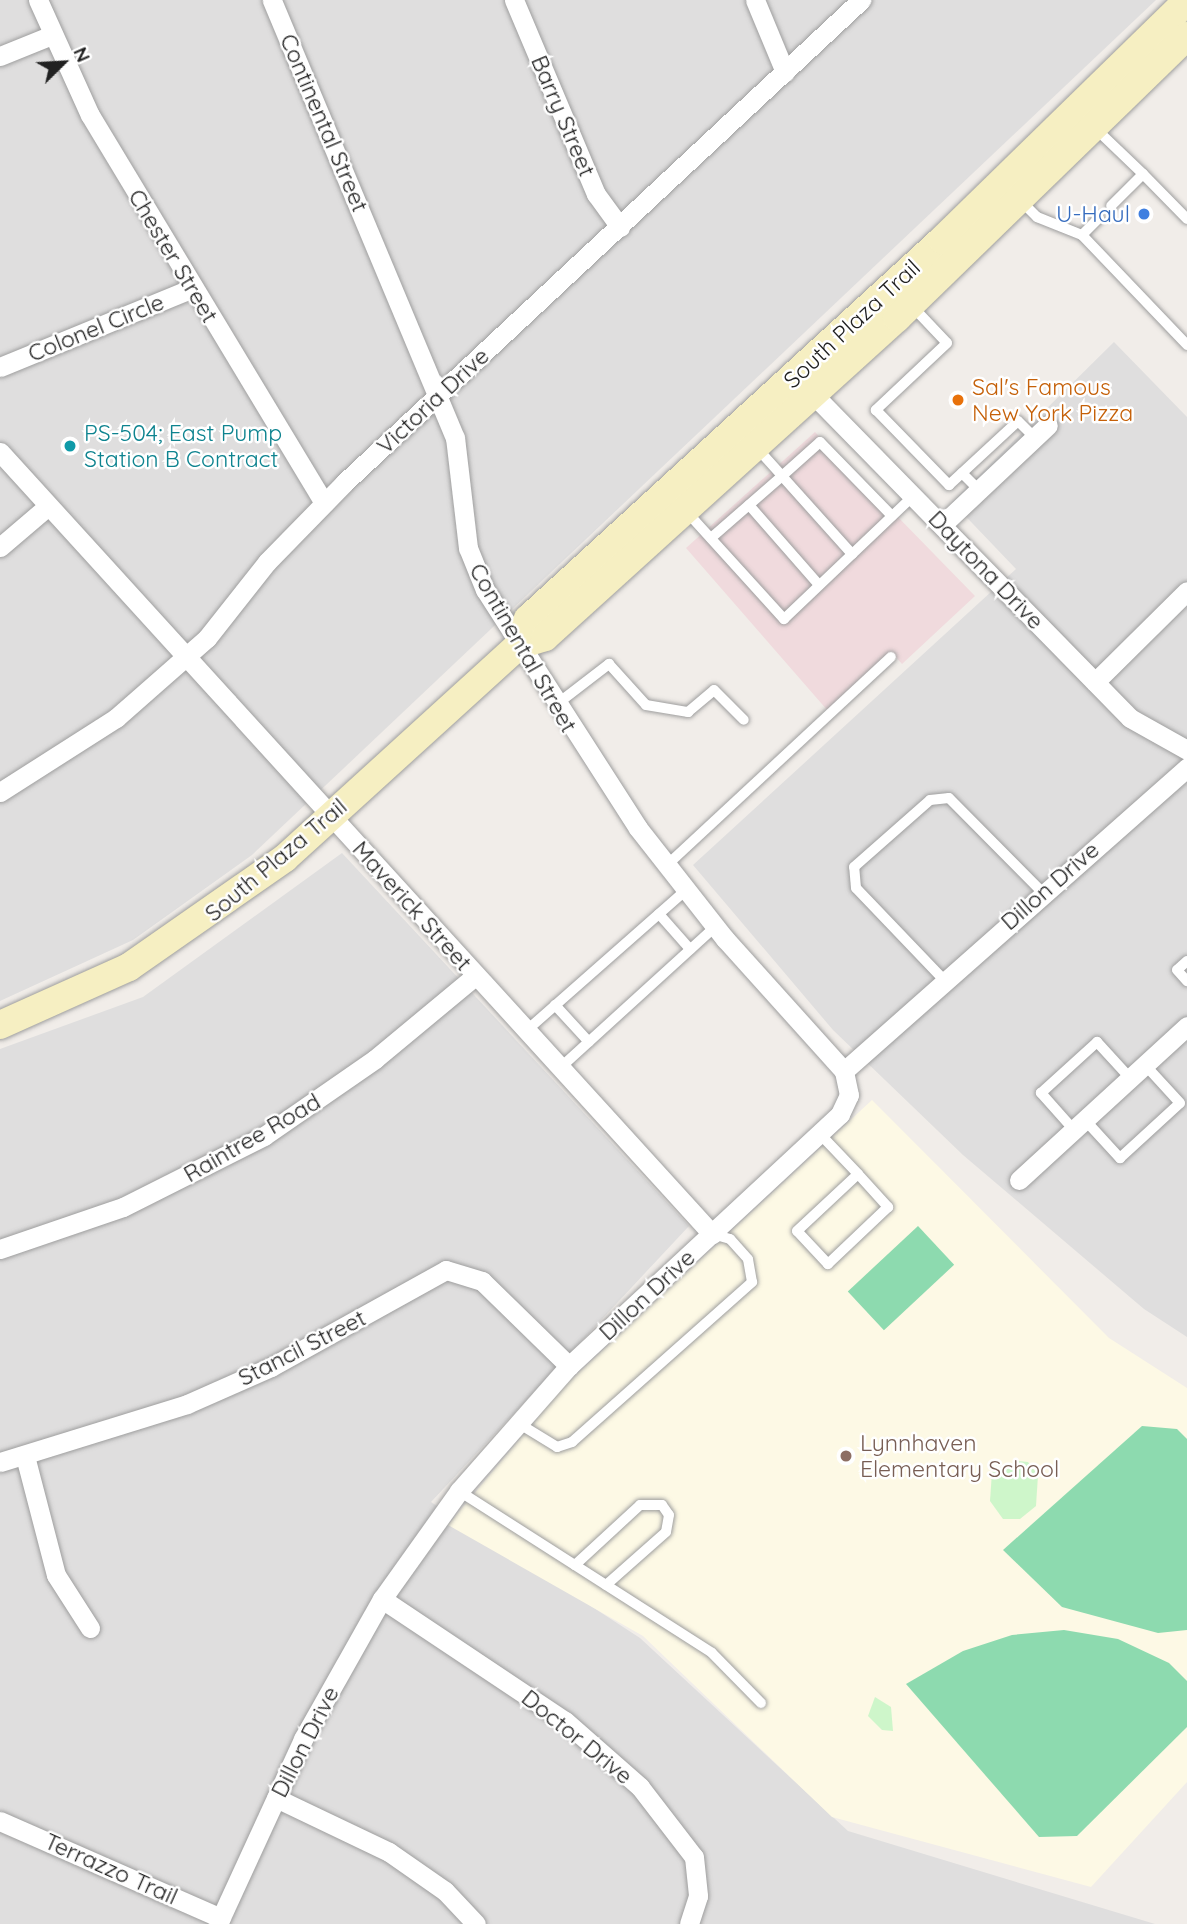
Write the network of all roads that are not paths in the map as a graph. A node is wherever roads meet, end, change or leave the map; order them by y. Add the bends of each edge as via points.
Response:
1 (38, 0) edge
2 (272, 0) edge
3 (514, 0) edge
4 (755, 0) edge
5 (861, 0) edge
6 (1187, 1) edge
7 (52, 35) junction
8 (1187, 36) edge
9 (0, 56) edge
10 (785, 72) junction
11 (1094, 127) junction
12 (1143, 174) junction
13 (1007, 194) junction
14 (1111, 206) dead end
15 (1099, 218) dead end
16 (1187, 219) edge
17 (620, 227) junction
18 (1082, 236) junction
19 (193, 288) junction
20 (911, 305) junction
21 (1187, 345) edge
22 (0, 367) edge
23 (804, 385) junction
24 (439, 397) junction
25 (1041, 431) joint
26 (747, 437) junction
27 (0, 452) edge
28 (962, 473) junction
29 (782, 476) junction
30 (979, 489) junction
31 (914, 495) junction
32 (677, 500) junction
33 (324, 503) junction
34 (749, 505) junction
35 (47, 507) junction
36 (892, 516) junction
37 (943, 524) junction
38 (711, 538) junction
39 (0, 547) edge
40 (852, 554) junction
41 (819, 585) junction
42 (1187, 591) edge
43 (519, 645) junction
44 (185, 657) junction
45 (891, 657) dead end
46 (1095, 682) junction
47 (555, 706) junction
48 (744, 720) dead end
49 (1187, 750) edge
50 (1187, 768) edge
51 (0, 792) edge
52 (330, 817) junction
53 (666, 866) junction
54 (685, 890) junction
55 (1042, 891) junction
56 (659, 914) junction
57 (715, 927) junction
58 (690, 949) junction
59 (1187, 961) edge
60 (475, 976) junction
61 (944, 980) junction
62 (1187, 981) edge
63 (555, 1005) junction
64 (0, 1025) edge
65 (1187, 1026) edge
66 (526, 1031) junction
67 (589, 1042) junction
68 (560, 1068) junction
69 (844, 1071) junction
70 (1138, 1071) junction
71 (1079, 1125) junction
72 (819, 1133) junction
73 (858, 1174) junction
74 (1019, 1180) dead end
75 (712, 1234) junction
76 (0, 1249) edge
77 (569, 1366) junction
78 (517, 1423) junction
79 (25, 1456) junction
80 (0, 1462) edge
81 (459, 1491) junction
82 (575, 1565) junction
83 (606, 1585) junction
84 (382, 1599) junction
85 (90, 1628) dead end
86 (761, 1703) dead end
87 (276, 1798) junction
88 (0, 1821) edge
89 (219, 1921) edge
90 (477, 1924) edge
91 (689, 1924) edge

1 - 7 street, Chester Street
2 - 24 street, Continental Street
3 - 17 street, Barry Street via 596,194
4 - 10 street
5 - 10 street, Victoria Drive
6 - 13 main road, South Plaza Trail
7 - 9 street
7 - 19 street, Chester Street via 90,115
8 - 11 main road, South Plaza Trail
10 - 17 street, Victoria Drive
11 - 12 lane
11 - 13 main road, South Plaza Trail
12 - 14 lane
12 - 16 lane
13 - 18 lane via 1037,217
13 - 20 main road, South Plaza Trail
13 - 23 main road, South Plaza Trail
15 - 18 lane
17 - 24 street, Victoria Drive
18 - 21 lane
19 - 22 street, Colonel Circle
19 - 33 street, Chester Street
20 - 23 main road, South Plaza Trail
20 - 28 lane via 947,343 876,410 949,485
23 - 26 main road, South Plaza Trail
23 - 31 street, Daytona Drive
24 - 33 street, Victoria Drive
24 - 43 street, Continental Street via 463,467 475,570
25 - 28 lane via 1018,421
25 - 30 street
26 - 29 lane
26 - 32 main road, South Plaza Trail
27 - 35 street, Maverick Street
28 - 30 lane
29 - 34 lane
29 - 36 lane via 820,442
29 - 40 lane
30 - 37 street
31 - 36 lane
31 - 37 street, Daytona Drive
32 - 38 lane
32 - 43 main road, South Plaza Trail via 545,637
33 - 44 street, Victoria Drive
34 - 38 lane
34 - 41 lane
35 - 39 street
35 - 44 street, Maverick Street
36 - 40 lane
37 - 46 street, Daytona Drive
38 - 41 lane via 784,619
40 - 41 lane
42 - 46 street
43 - 47 street, Continental Street
43 - 52 main road, South Plaza Trail
44 - 51 street, Victoria Drive via 78,746
44 - 52 street, Maverick Street
45 - 53 lane
46 - 49 street, Daytona Drive via 1145,730
47 - 48 lane via 609,664 646,705 688,712 714,690
47 - 53 street, Continental Street
50 - 55 street, Dillon Drive
52 - 60 street, Maverick Street
52 - 64 main road, South Plaza Trail via 183,935 88,989
53 - 54 street, Continental Street
54 - 56 lane
54 - 57 street, Continental Street
55 - 61 street, Dillon Drive
55 - 61 lane via 949,798 930,800 854,867 856,888
56 - 58 lane
56 - 63 lane
57 - 58 lane
57 - 69 street, Continental Street
58 - 67 lane
59 - 62 lane via 1177,970
60 - 66 street, Maverick Street
60 - 76 street, Raintree Road via 375,1059 264,1136 123,1207
61 - 69 street, Dillon Drive
63 - 66 lane
63 - 67 lane
65 - 70 street
66 - 68 street, Maverick Street
67 - 68 lane
68 - 75 street, Maverick Street
69 - 72 street, Dillon Drive via 847,1104
70 - 71 street
70 - 71 lane via 1097,1042 1041,1093
70 - 71 lane via 1180,1103 1120,1158
71 - 74 street
72 - 73 lane
72 - 75 street, Dillon Drive
73 - 73 lane via 888,1207 828,1264 797,1231
75 - 77 street, Dillon Drive
75 - 78 lane via 730,1240 748,1259 752,1282 572,1442 557,1447
77 - 78 street, Dillon Drive
77 - 79 street, Stancil Street via 482,1281 446,1270 271,1367 149,1418
78 - 81 street, Dillon Drive
79 - 80 street, Stancil Street
79 - 85 street via 56,1575
81 - 82 lane
81 - 84 street, Dillon Drive
82 - 83 lane
82 - 83 lane via 640,1505 662,1505 669,1515 666,1532
83 - 86 lane via 712,1653
84 - 87 street, Dillon Drive
84 - 91 street, Doctor Drive via 565,1721 640,1787 694,1857 698,1896
87 - 89 street, Dillon Drive
87 - 90 street via 389,1852 445,1891
88 - 89 street, Terrazzo Trail

